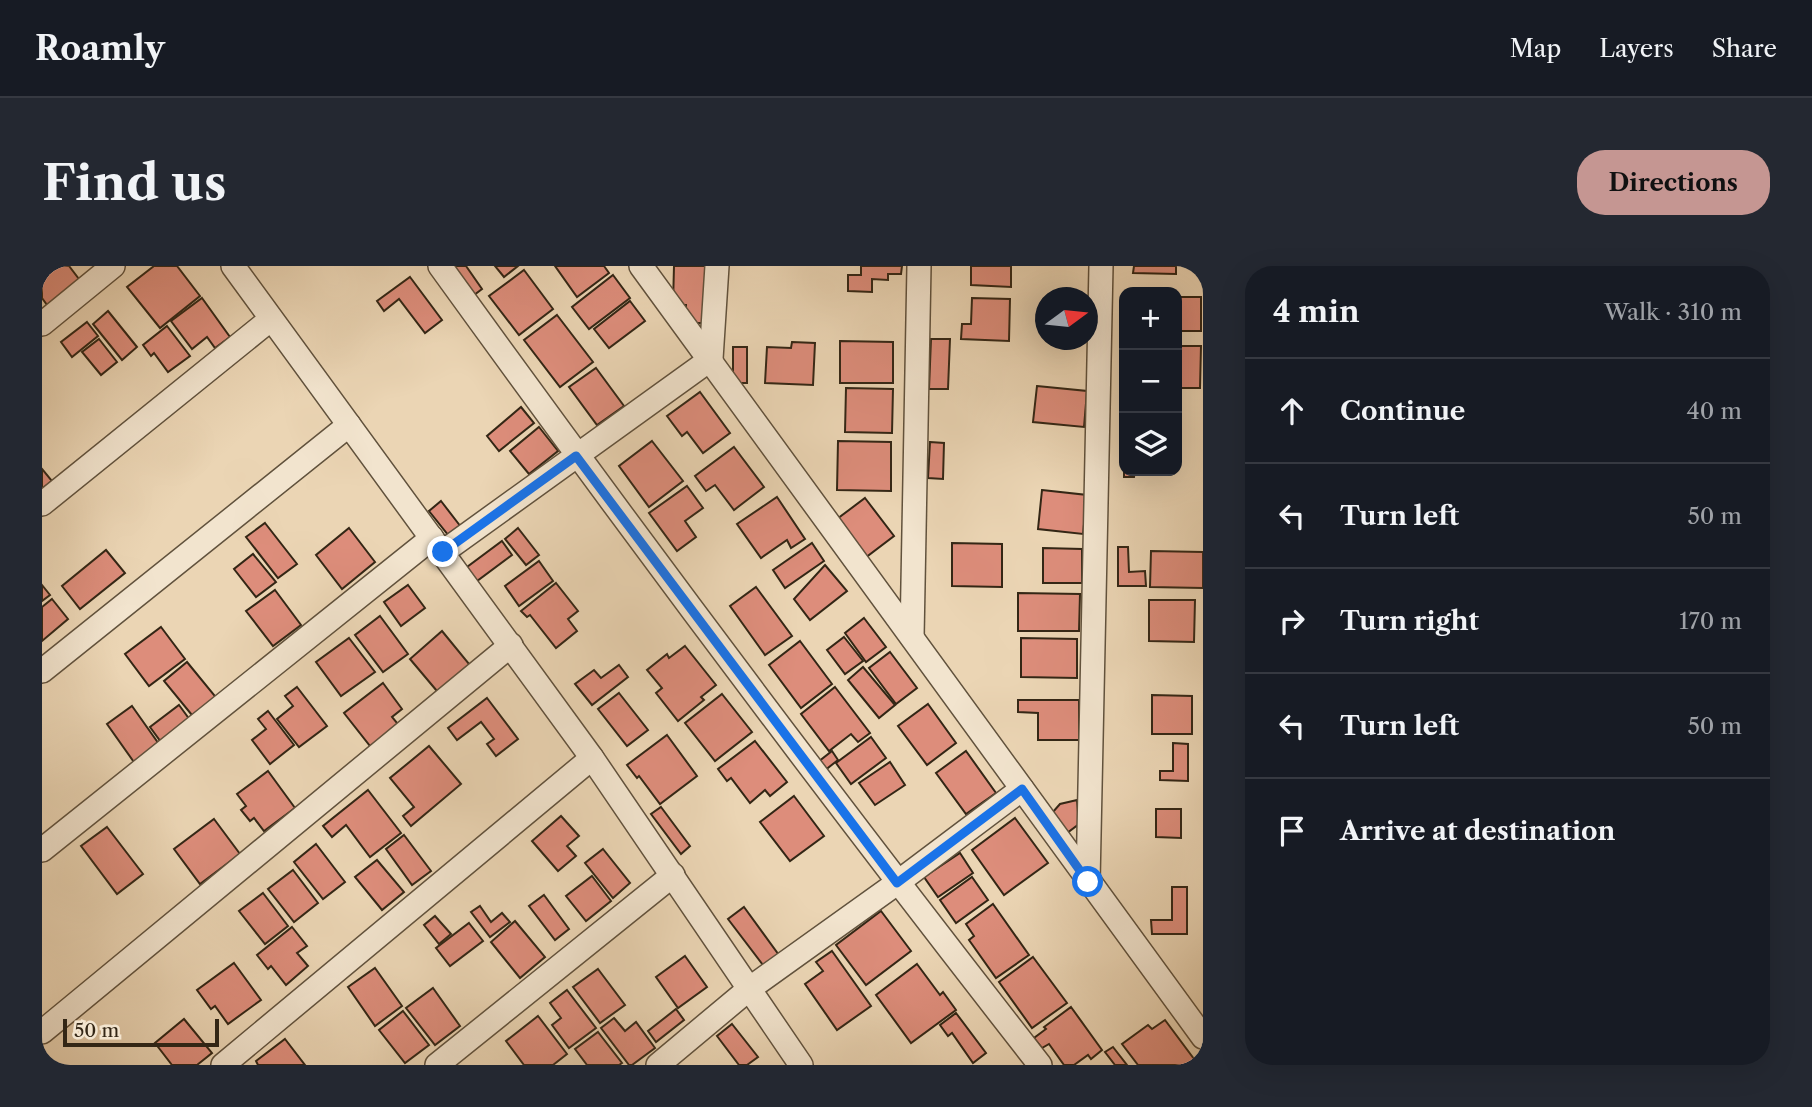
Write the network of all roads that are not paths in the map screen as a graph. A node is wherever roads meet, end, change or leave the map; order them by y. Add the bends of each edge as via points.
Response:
1 (113, 266) edge
2 (233, 266) edge
3 (440, 266) edge
4 (641, 266) edge
5 (717, 266) edge
6 (919, 266) edge
7 (1101, 266) edge
8 (271, 319) junction
9 (42, 324) edge
10 (711, 359) junction
11 (349, 425) junction
12 (576, 456) junction
13 (42, 504) edge
14 (437, 545) junction
15 (912, 637) junction
16 (511, 645) junction
17 (42, 671) edge
18 (592, 758) junction
19 (1022, 789) junction
20 (42, 850) edge
21 (673, 875) junction
22 (1088, 882) junction
23 (897, 883) junction
24 (749, 989) junction
25 (42, 1032) edge
26 (1203, 1037) edge
27 (223, 1065) edge
28 (437, 1065) edge
29 (658, 1065) edge
30 (800, 1065) edge
31 (1040, 1065) edge

1 - 9 street
2 - 8 street
3 - 12 street
4 - 10 street
5 - 10 street
6 - 15 street
7 - 22 street
8 - 11 street
8 - 13 street
10 - 12 street
10 - 15 street
11 - 14 street
11 - 17 street
12 - 14 street
12 - 23 street
14 - 16 street
14 - 20 street
15 - 19 street
16 - 18 street
16 - 25 street
18 - 21 street
18 - 27 street
19 - 22 street
19 - 23 street
21 - 24 street
21 - 28 street
22 - 26 street
23 - 24 street
23 - 31 street
24 - 29 street
24 - 30 street

